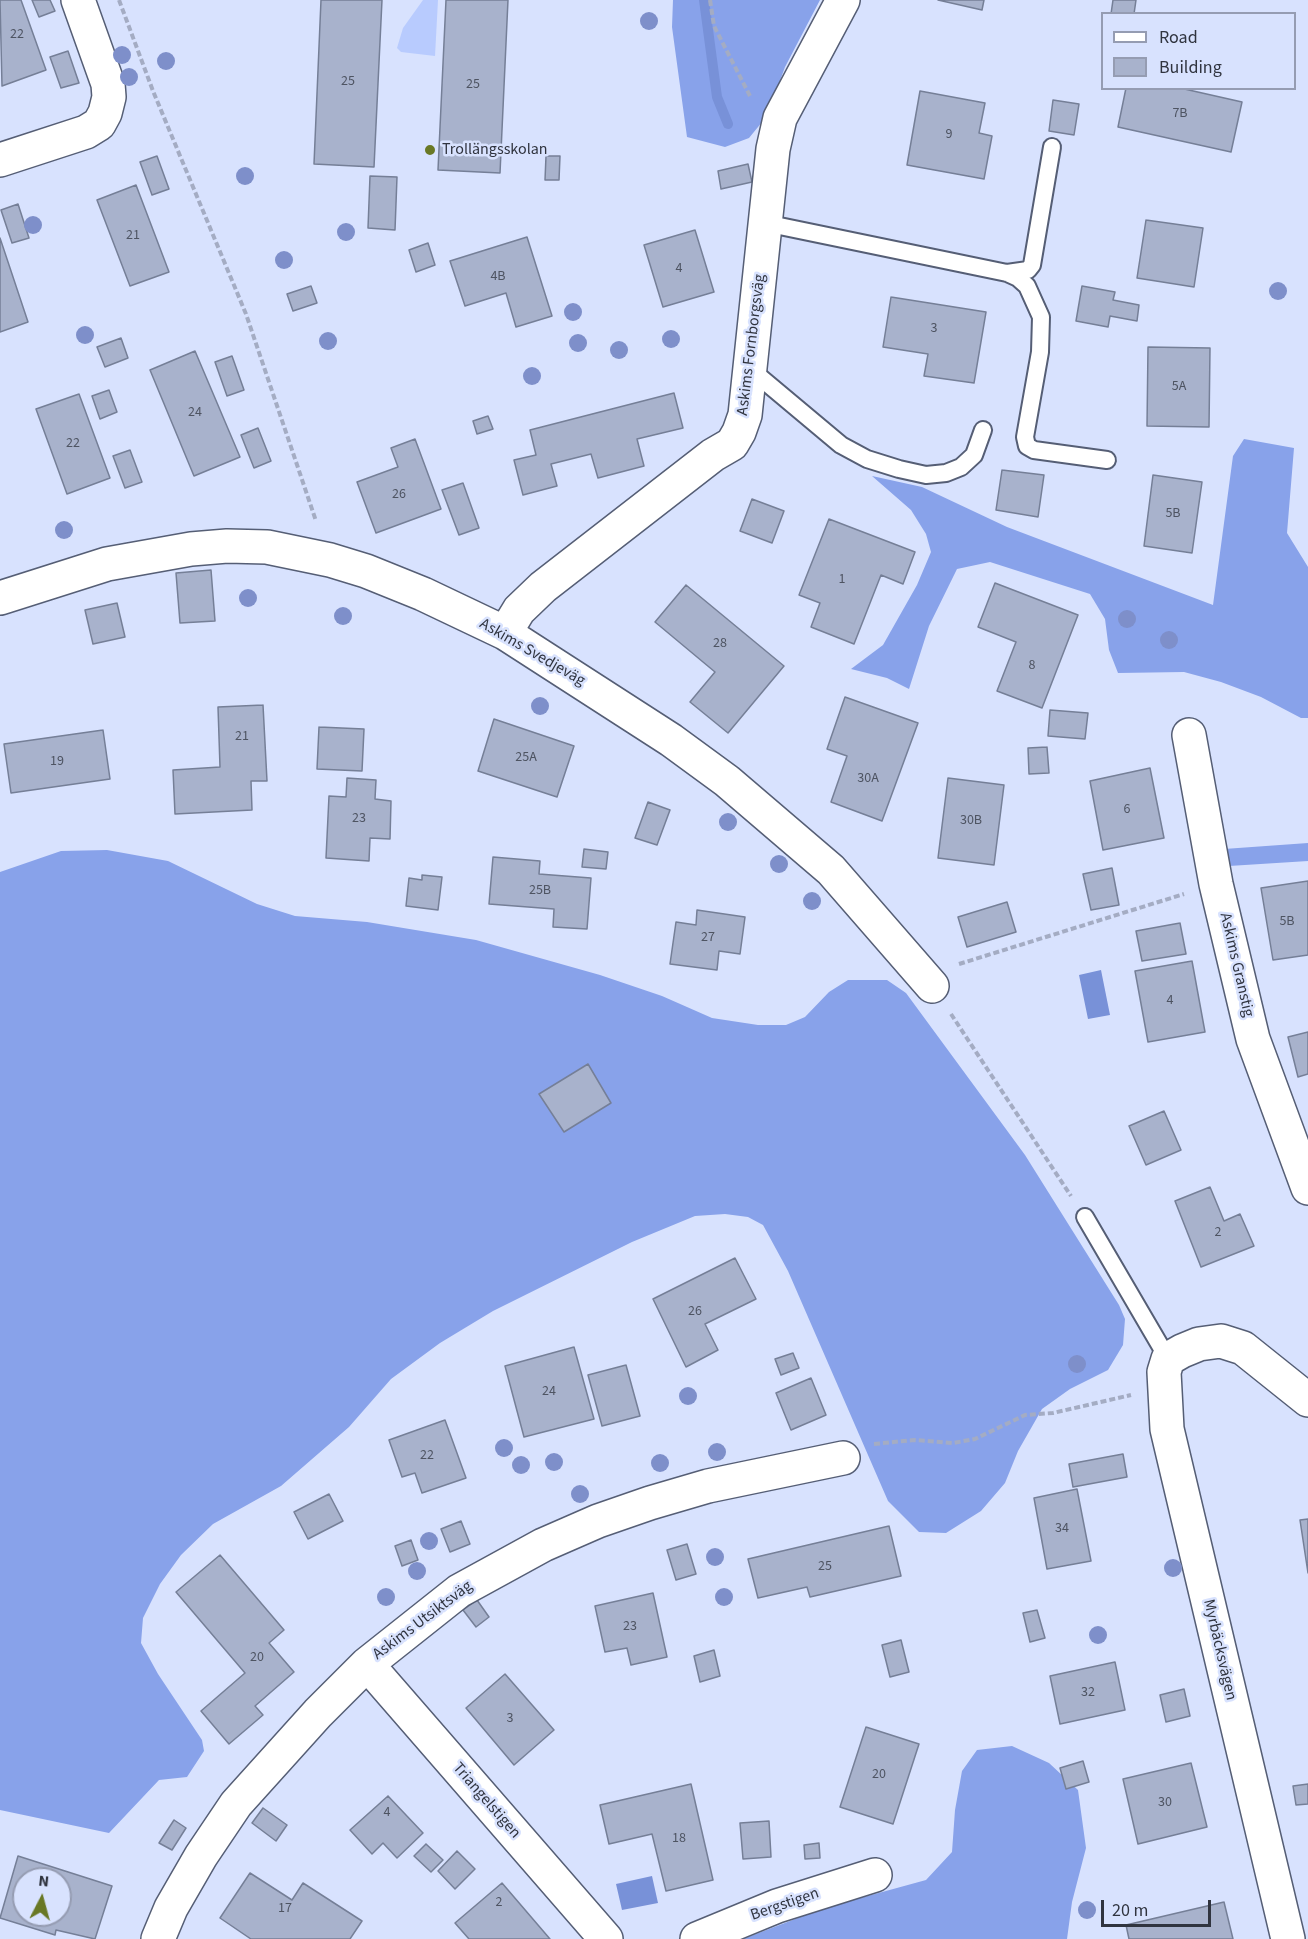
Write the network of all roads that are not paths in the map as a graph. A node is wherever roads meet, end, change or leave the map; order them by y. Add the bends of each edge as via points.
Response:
1 (78, 0) edge
2 (843, 0) edge
3 (1052, 147) dead end
4 (0, 160) edge
5 (765, 223) junction
6 (1007, 273) junction
7 (749, 368) junction
8 (983, 430) dead end
9 (1107, 460) dead end
10 (0, 598) edge
11 (505, 633) junction
12 (1189, 735) dead end
13 (927, 981) road end
14 (1308, 1188) edge
15 (1085, 1217) road end
16 (1166, 1373) junction
17 (1308, 1400) edge
18 (843, 1458) road end
19 (367, 1664) junction
20 (875, 1875) dead end
21 (158, 1939) edge
22 (606, 1939) edge
23 (697, 1939) edge
24 (1288, 1939) edge

1 - 4 street via 108,84 105,113 99,124 86,132
2 - 5 street, Askims Fornborgsväg via 780,118
3 - 6 lane via 1032,265 1028,270
5 - 6 lane
5 - 7 street, Askims Fornborgsväg
6 - 9 lane via 1027,286 1041,317 1027,446
7 - 8 lane via 841,445 899,469 926,475 961,467 974,455
7 - 11 street, Askims Fornborgsväg via 745,416 732,444 543,587 519,610
10 - 11 street, Askims Svedjeväg via 107,564 191,549 267,547 366,571
11 - 13 street, Askims Svedjeväg via 671,740 779,824 831,870
12 - 14 street, Askims Granstig via 1216,884 1253,1039
15 - 16 lane
16 - 17 street via 1209,1341 1231,1344 1244,1348
16 - 24 street, Myrbäcksvägen via 1167,1429
18 - 19 street, Askims Utsiktsväg via 708,1486 598,1521 543,1545 459,1592
19 - 21 street, Askims Utsiktsväg via 236,1804 201,1856
19 - 22 street, Triangelstigen
20 - 23 street, Bergstigen via 777,1906

